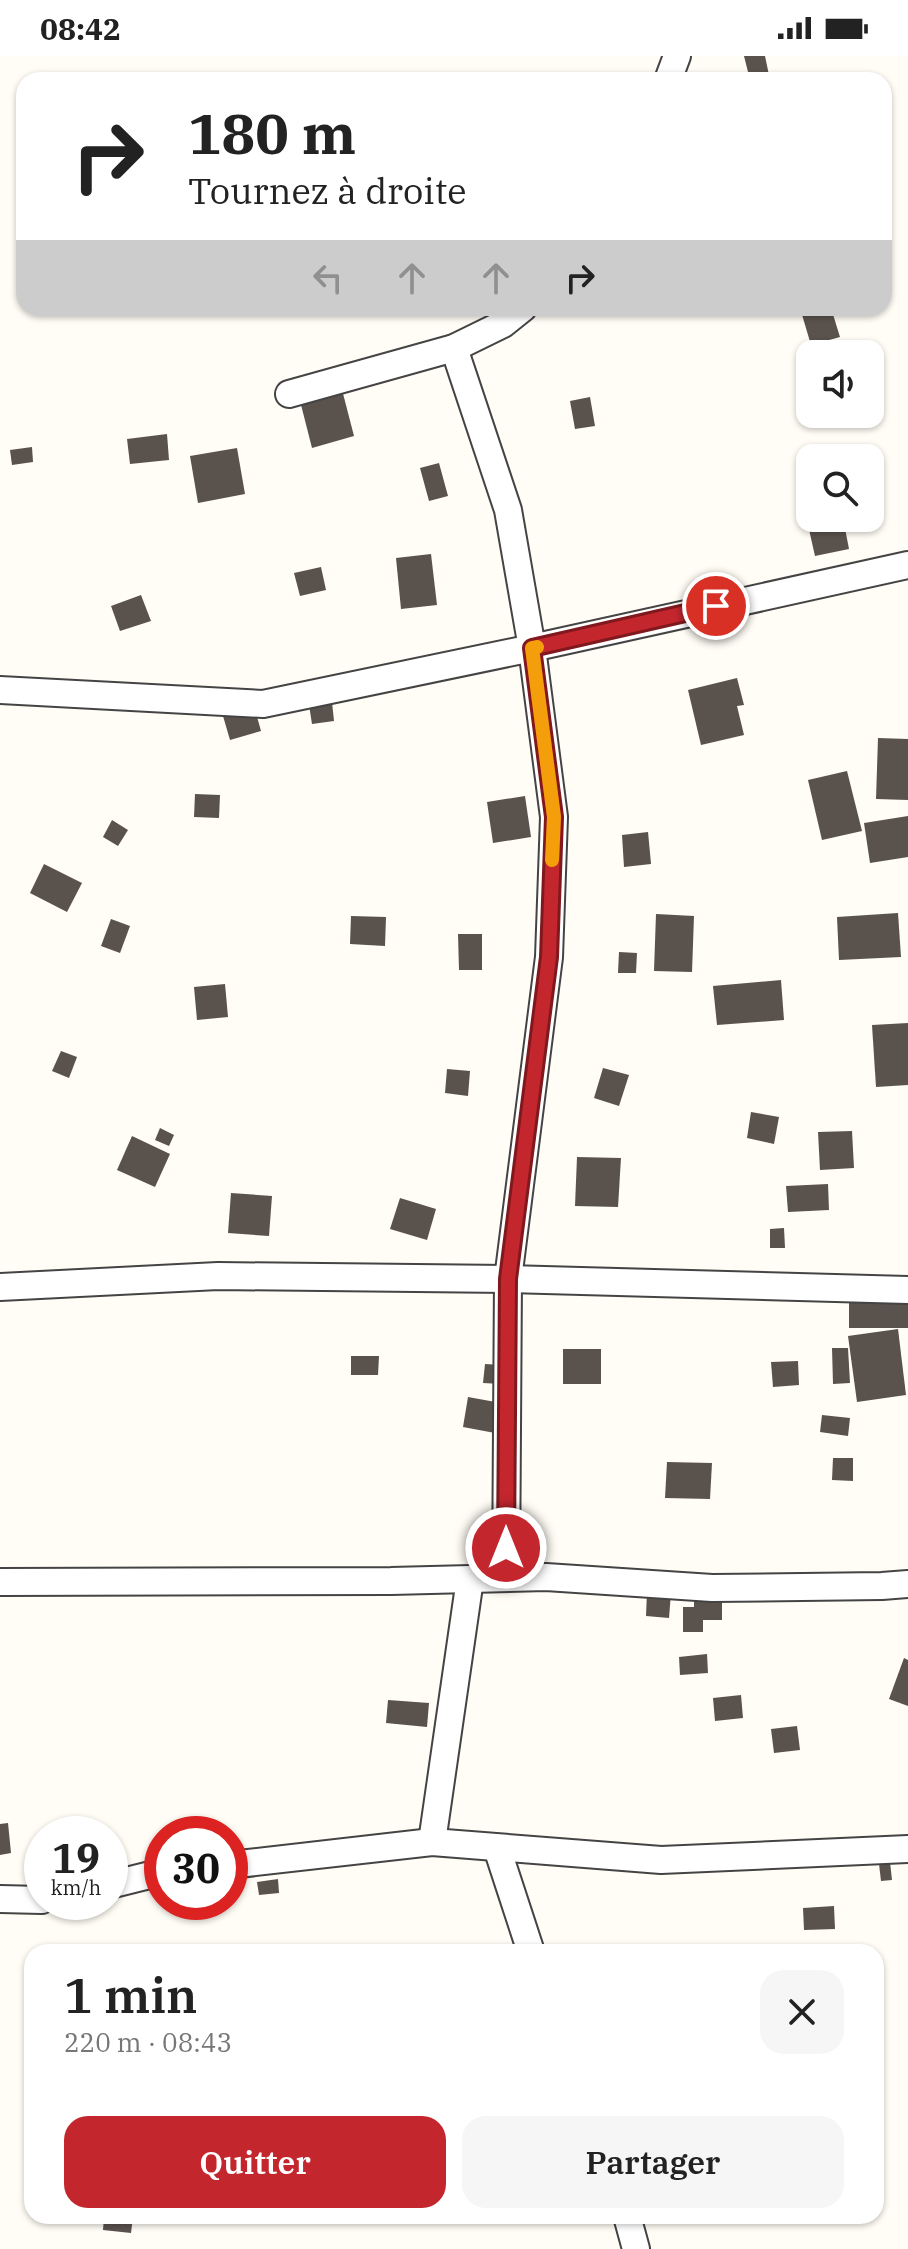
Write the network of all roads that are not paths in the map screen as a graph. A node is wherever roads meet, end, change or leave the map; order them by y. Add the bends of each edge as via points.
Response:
1 (513, 316) edge
2 (454, 348) junction
3 (289, 394) dead end
4 (908, 565) edge
5 (532, 648) junction
6 (0, 690) edge
7 (508, 1279) junction
8 (0, 1287) edge
9 (908, 1290) edge
10 (506, 1578) junction
11 (470, 1579) junction
12 (0, 1582) edge
13 (908, 1584) edge
14 (432, 1842) junction
15 (497, 1848) junction
16 (908, 1849) edge
17 (248, 1863) edge
18 (0, 1899) edge
19 (24, 1900) edge
20 (528, 1944) edge
21 (629, 2224) edge
22 (636, 2249) edge

1 - 2 street
2 - 3 street
2 - 5 street via 508,510
4 - 5 street
5 - 6 street via 263,704
5 - 7 street via 554,817 549,957
7 - 8 street via 218,1276
7 - 9 street
7 - 10 street
10 - 11 street
10 - 13 street via 712,1588
11 - 12 street
11 - 14 street
14 - 15 street
14 - 17 street
15 - 16 street via 661,1860
15 - 20 street
18 - 19 street
21 - 22 street

